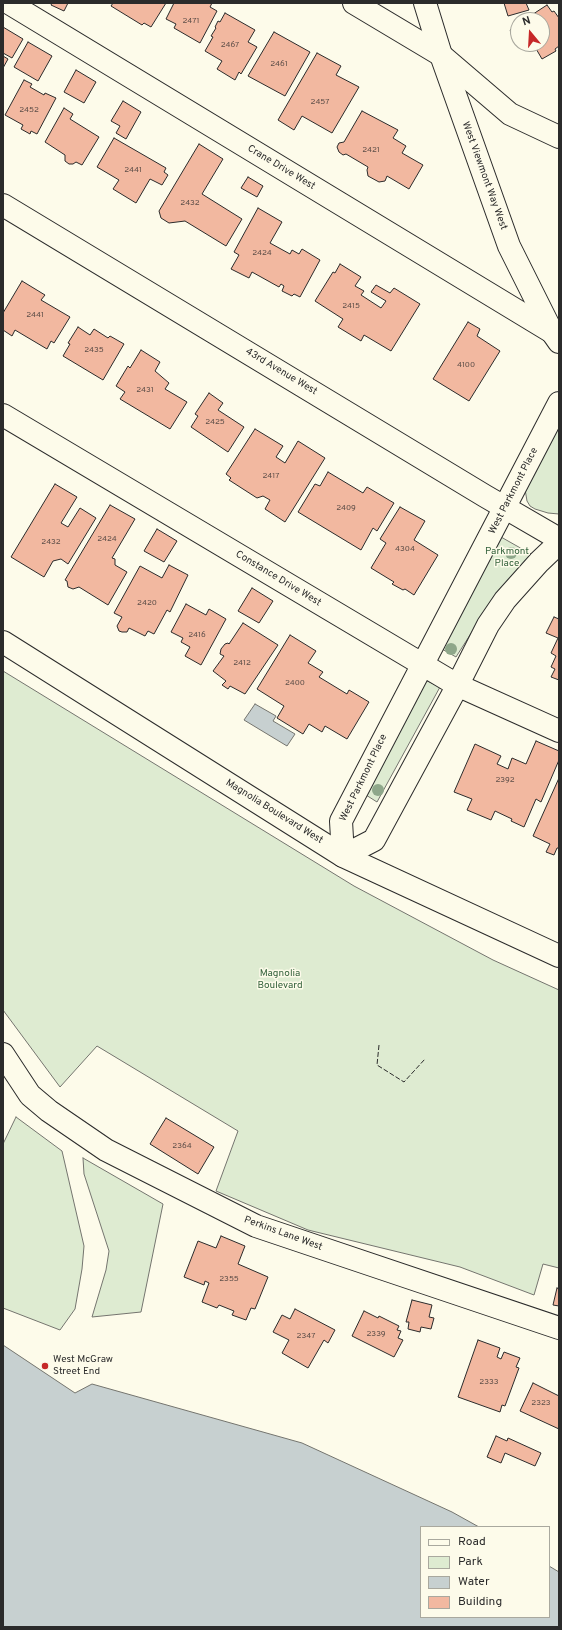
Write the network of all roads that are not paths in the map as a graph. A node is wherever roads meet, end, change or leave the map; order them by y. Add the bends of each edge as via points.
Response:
1 (9, 3) edge
2 (354, 3) edge
3 (425, 3) edge
4 (441, 54) junction
5 (559, 136) edge
6 (3, 204) edge
7 (556, 337) edge
8 (559, 403) edge
9 (3, 415) edge
10 (506, 508) junction
11 (559, 539) edge
12 (559, 543) edge
13 (3, 642) edge
14 (422, 664) junction
15 (458, 685) junction
16 (559, 731) edge
17 (343, 856) junction
18 (559, 956) edge
19 (3, 1054) edge
20 (559, 1328) edge

1 - 7 street, Crane Drive West
2 - 4 street
3 - 4 street, West Viewmont Way West
4 - 5 street via 510,114
4 - 7 street, West Viewmont Way West via 509,246
6 - 10 street, 43rd Avenue West
8 - 10 street, West Parkmont Place
9 - 14 street, Constance Drive West
10 - 11 street, 43rd Avenue West
10 - 14 street, West Parkmont Place
12 - 15 street via 505,600 488,625
13 - 17 street, Magnolia Boulevard West
14 - 15 street, Constance Drive West
14 - 17 street, West Parkmont Place via 341,821
15 - 16 street, Constance Drive West
15 - 17 street via 374,840
17 - 18 street, Magnolia Boulevard West
19 - 20 street, Perkins Lane West via 30,1095 106,1150 256,1226

